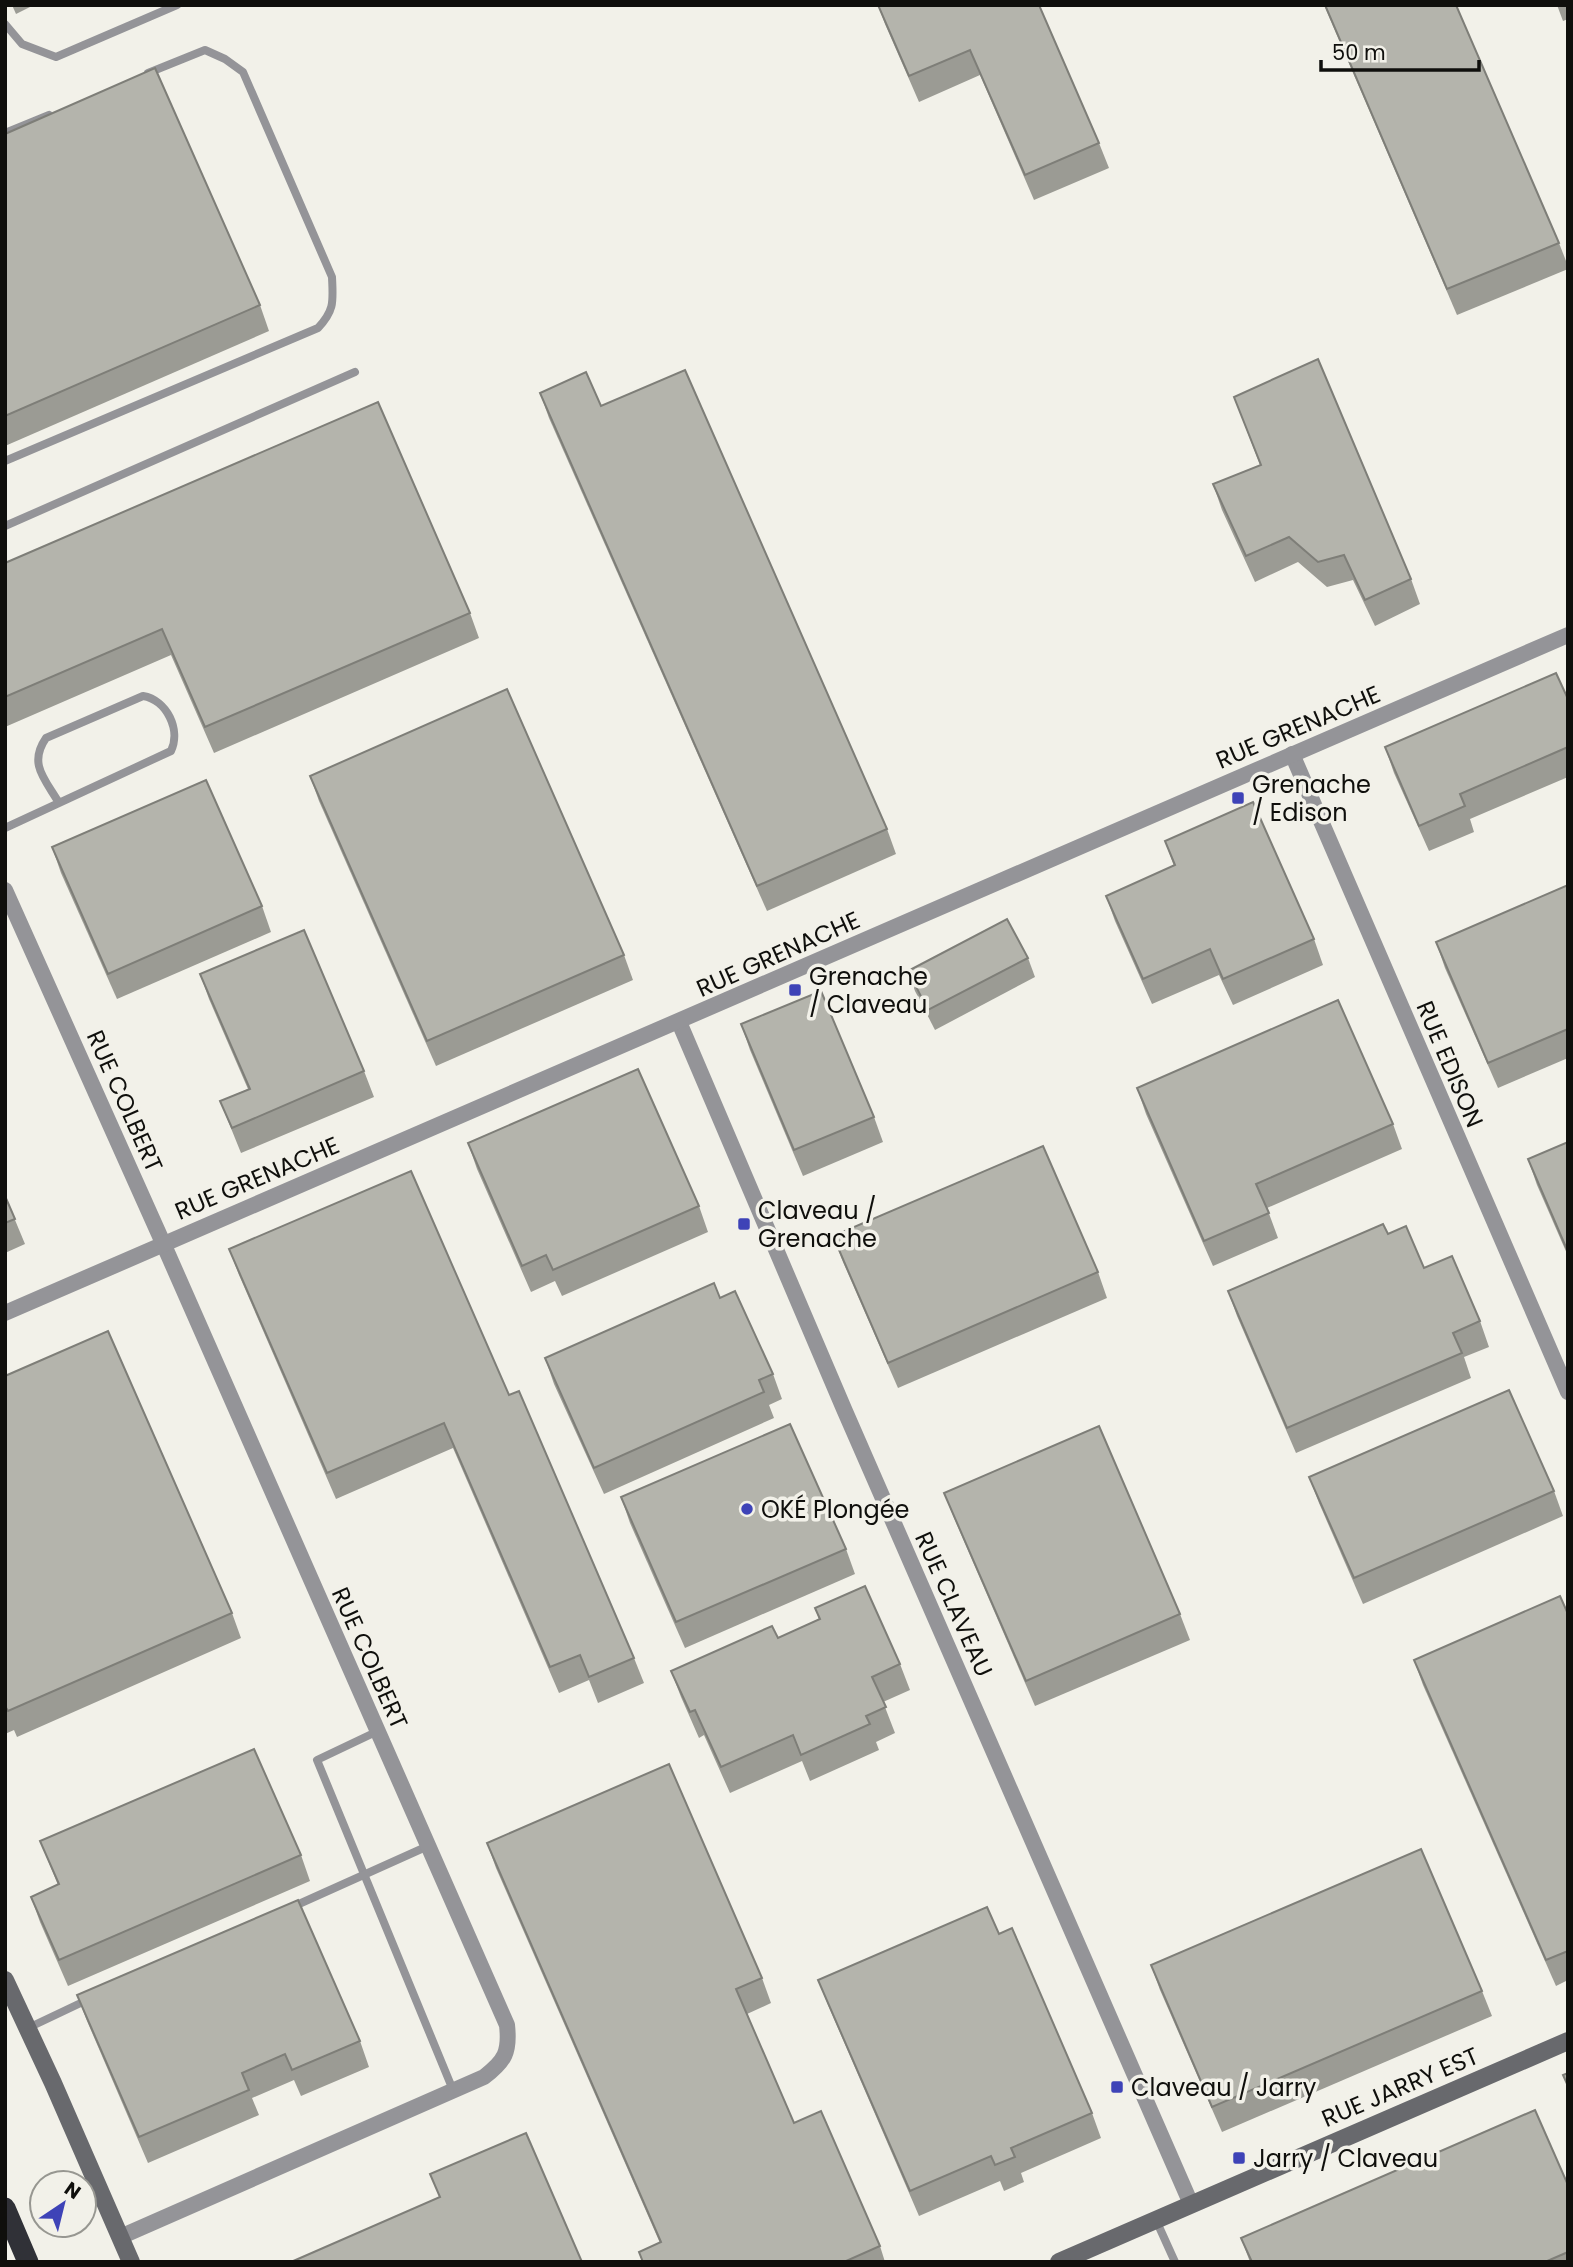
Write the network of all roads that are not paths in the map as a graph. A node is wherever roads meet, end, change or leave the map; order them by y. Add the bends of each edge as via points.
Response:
1 (177, 5) edge
2 (5, 24) edge
3 (141, 76) edge
4 (54, 112) edge
5 (5, 133) edge
6 (355, 372) dead end
7 (5, 461) edge
8 (5, 526) edge
9 (1568, 635) edge
10 (1292, 754) junction
11 (59, 803) junction
12 (5, 828) edge
13 (5, 890) edge
14 (679, 1022) junction
15 (163, 1243) junction
16 (5, 1313) edge
17 (1568, 1392) edge
18 (378, 1731) junction
19 (428, 1846) junction
20 (363, 1874) junction
21 (287, 1909) edge
22 (5, 1980) edge
23 (97, 1996) edge
24 (28, 2028) junction
25 (1568, 2041) edge
26 (453, 2091) junction
27 (1191, 2204) junction
28 (5, 2208) edge
29 (1156, 2220) junction
30 (120, 2237) junction
31 (28, 2262) edge
32 (131, 2262) edge
33 (1059, 2262) edge
34 (1174, 2262) edge

1 - 2 lane via 57,57 22,44
3 - 7 lane via 205,50 243,72 332,277 334,302 318,328
4 - 5 lane
6 - 8 lane
9 - 10 street, RUE GRENACHE
10 - 14 street, RUE GRENACHE
10 - 17 street, RUE EDISON
11 - 11 lane via 171,751 175,733 164,705 143,696 46,738 37,762
11 - 12 lane
13 - 15 street, RUE COLBERT
14 - 15 street, RUE GRENACHE
14 - 27 street, RUE CLAVEAU
15 - 16 street, RUE GRENACHE
15 - 18 street, RUE COLBERT
18 - 19 street, RUE COLBERT
18 - 20 lane via 317,1760
19 - 20 lane
19 - 26 street, RUE COLBERT via 507,2025 509,2042 495,2068
20 - 21 lane
20 - 26 lane
22 - 24 street
23 - 24 lane
24 - 30 street
25 - 27 street, RUE JARRY EST
26 - 30 street, RUE COLBERT
27 - 29 street, RUE JARRY EST
28 - 31 highway
29 - 33 street, RUE JARRY EST
29 - 34 lane
30 - 32 street

